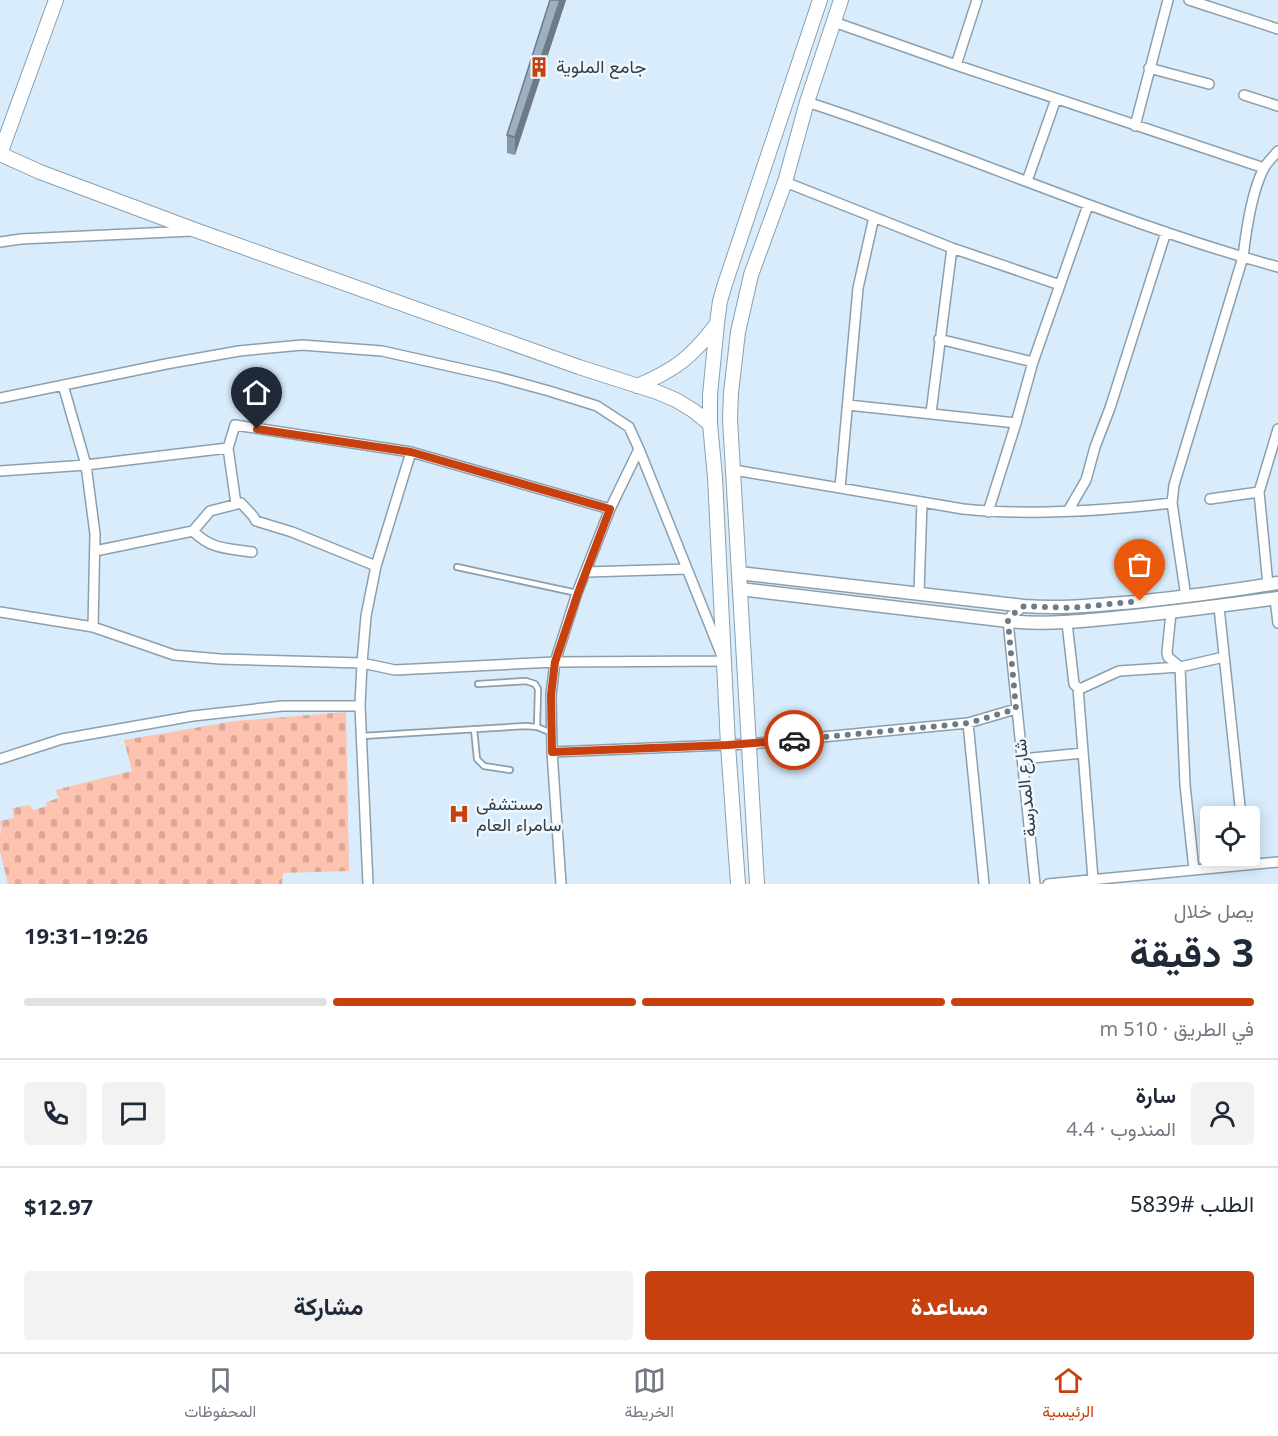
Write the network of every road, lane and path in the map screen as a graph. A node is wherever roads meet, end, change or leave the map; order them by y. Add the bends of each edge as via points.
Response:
1 (56, 0) edge
2 (820, 0) edge
3 (841, 0) edge
4 (977, 0) edge
5 (1168, 0) edge
6 (1189, 0) edge
7 (834, 22) junction
8 (1278, 29) edge
9 (956, 65) junction
10 (1149, 68) junction
11 (1209, 84) dead end
12 (1244, 95) dead end
13 (1056, 99) junction
14 (807, 102) junction
15 (1278, 106) edge
16 (1135, 126) junction
17 (1278, 152) edge
18 (1264, 168) junction
19 (1027, 181) junction
20 (785, 182) junction
21 (752, 204) junction
22 (1088, 206) junction
23 (774, 212) junction
24 (874, 217) junction
25 (198, 231) junction
26 (1166, 232) junction
27 (0, 242) edge
28 (952, 248) junction
29 (1243, 257) junction
30 (1278, 267) edge
31 (1060, 285) junction
32 (717, 323) junction
33 (939, 339) junction
34 (1033, 362) junction
35 (63, 385) junction
36 (637, 386) junction
37 (0, 398) edge
38 (848, 405) junction
39 (931, 413) junction
40 (1016, 423) junction
41 (710, 424) junction
42 (1278, 429) edge
43 (228, 448) junction
44 (639, 449) junction
45 (411, 452) junction
46 (86, 465) junction
47 (734, 470) junction
48 (0, 471) edge
49 (840, 488) junction
50 (1259, 492) junction
51 (1210, 499) dead end
52 (922, 502) junction
53 (1172, 503) junction
54 (236, 504) junction
55 (610, 509) junction
56 (1068, 511) junction
57 (988, 512) junction
58 (193, 531) junction
59 (95, 551) junction
60 (252, 552) dead end
61 (376, 566) junction
62 (457, 567) dead end
63 (687, 569) junction
64 (586, 572) junction
65 (739, 573) junction
66 (1273, 584) edge
67 (740, 589) junction
68 (578, 593) junction
69 (919, 593) junction
70 (1186, 597) junction
71 (1276, 598) edge
72 (1024, 606) junction
73 (1219, 607) junction
74 (0, 612) edge
75 (1171, 613) junction
76 (1008, 621) junction
77 (1067, 623) junction
78 (1278, 623) edge
79 (93, 627) junction
80 (1224, 657) junction
81 (724, 660) junction
82 (555, 662) junction
83 (362, 663) junction
84 (1180, 667) junction
85 (478, 684) dead end
86 (1078, 688) junction
87 (360, 706) junction
88 (1016, 709) junction
89 (969, 723) junction
90 (537, 727) junction
91 (474, 729) junction
92 (552, 733) junction
93 (362, 736) junction
94 (750, 744) junction
95 (728, 745) junction
96 (552, 752) junction
97 (1083, 753) junction
98 (0, 759) edge
99 (1022, 759) junction
100 (510, 770) dead end
101 (1240, 806) edge
102 (1278, 862) edge
103 (1260, 864) edge
104 (1236, 866) edge
105 (1194, 870) junction
106 (1093, 879) junction
107 (368, 884) edge
108 (561, 884) edge
109 (738, 884) edge
110 (757, 884) edge
111 (984, 884) edge
112 (1035, 884) edge
113 (1048, 884) edge

1 - 25 main road via 0,154
2 - 21 main road
3 - 7 main road
4 - 9 street
5 - 10 street
6 - 8 street
7 - 9 street
7 - 14 main road
9 - 13 street
10 - 11 street
10 - 16 street
12 - 15 street
13 - 16 street
13 - 19 street
14 - 19 street
14 - 20 main road
16 - 18 street
17 - 18 street
18 - 29 street via 1247,226
19 - 22 street
20 - 23 main road
20 - 24 street
21 - 23 main road
21 - 32 main road via 725,284
22 - 26 street
22 - 31 street
23 - 47 main road via 751,275 738,333 730,419
24 - 28 street
24 - 38 street via 858,288
25 - 27 street
25 - 36 main road
26 - 29 street
26 - 56 street via 1086,480
28 - 31 street
28 - 33 street
29 - 30 street
29 - 53 street via 1174,485
31 - 34 street
32 - 36 main road via 683,362
32 - 41 main road
33 - 34 street
33 - 39 street
34 - 40 street
35 - 37 street
35 - 44 street via 239,351 302,345 382,351 498,377 597,406 629,427
35 - 46 street
36 - 41 main road via 676,400
38 - 39 street
38 - 49 street
39 - 40 street
40 - 57 street
41 - 81 main road
42 - 50 street
43 - 45 street via 235,425
43 - 46 street
43 - 54 street
44 - 55 street
44 - 63 street
45 - 55 street
45 - 61 street
46 - 48 street
46 - 59 street
47 - 49 street
47 - 65 main road
49 - 52 street
50 - 51 street
50 - 66 street
52 - 57 street
52 - 69 street
53 - 56 street
53 - 70 street
54 - 58 street via 210,511
54 - 61 street via 241,503 256,521
55 - 64 street
56 - 57 street
58 - 59 street
58 - 60 street via 216,547
59 - 79 street
61 - 83 street
62 - 68 lane
63 - 64 street
63 - 81 street
64 - 68 street
65 - 67 main road
65 - 69 street
66 - 70 street
67 - 76 street
67 - 94 main road
68 - 82 street
69 - 72 street
70 - 72 street via 1071,608
71 - 73 street
71 - 78 street
72 - 76 street
73 - 75 street
73 - 80 street
74 - 79 street
75 - 77 street
75 - 84 street via 1167,652
76 - 77 street
76 - 88 street, شارع المدرسة
77 - 86 street via 1074,684
79 - 83 street via 174,656
80 - 84 street
80 - 101 street
81 - 82 street
81 - 95 main road
82 - 83 street via 395,670
82 - 92 street
83 - 87 street
84 - 86 street via 1119,671
84 - 105 street via 1185,785
85 - 90 lane via 535,684
86 - 97 street
87 - 93 street
87 - 98 street via 282,706 193,716 62,739
88 - 89 street
88 - 99 street, شارع المدرسة
89 - 94 street
89 - 111 street
90 - 91 lane
90 - 92 lane
91 - 93 lane
91 - 100 lane via 477,759 484,766
92 - 96 street
93 - 107 street
94 - 95 street
94 - 110 main road
95 - 96 street
95 - 109 main road
96 - 108 street
97 - 99 street
97 - 106 street
99 - 112 street, شارع المدرسة
102 - 103 street
104 - 105 street
105 - 106 street
106 - 113 street

